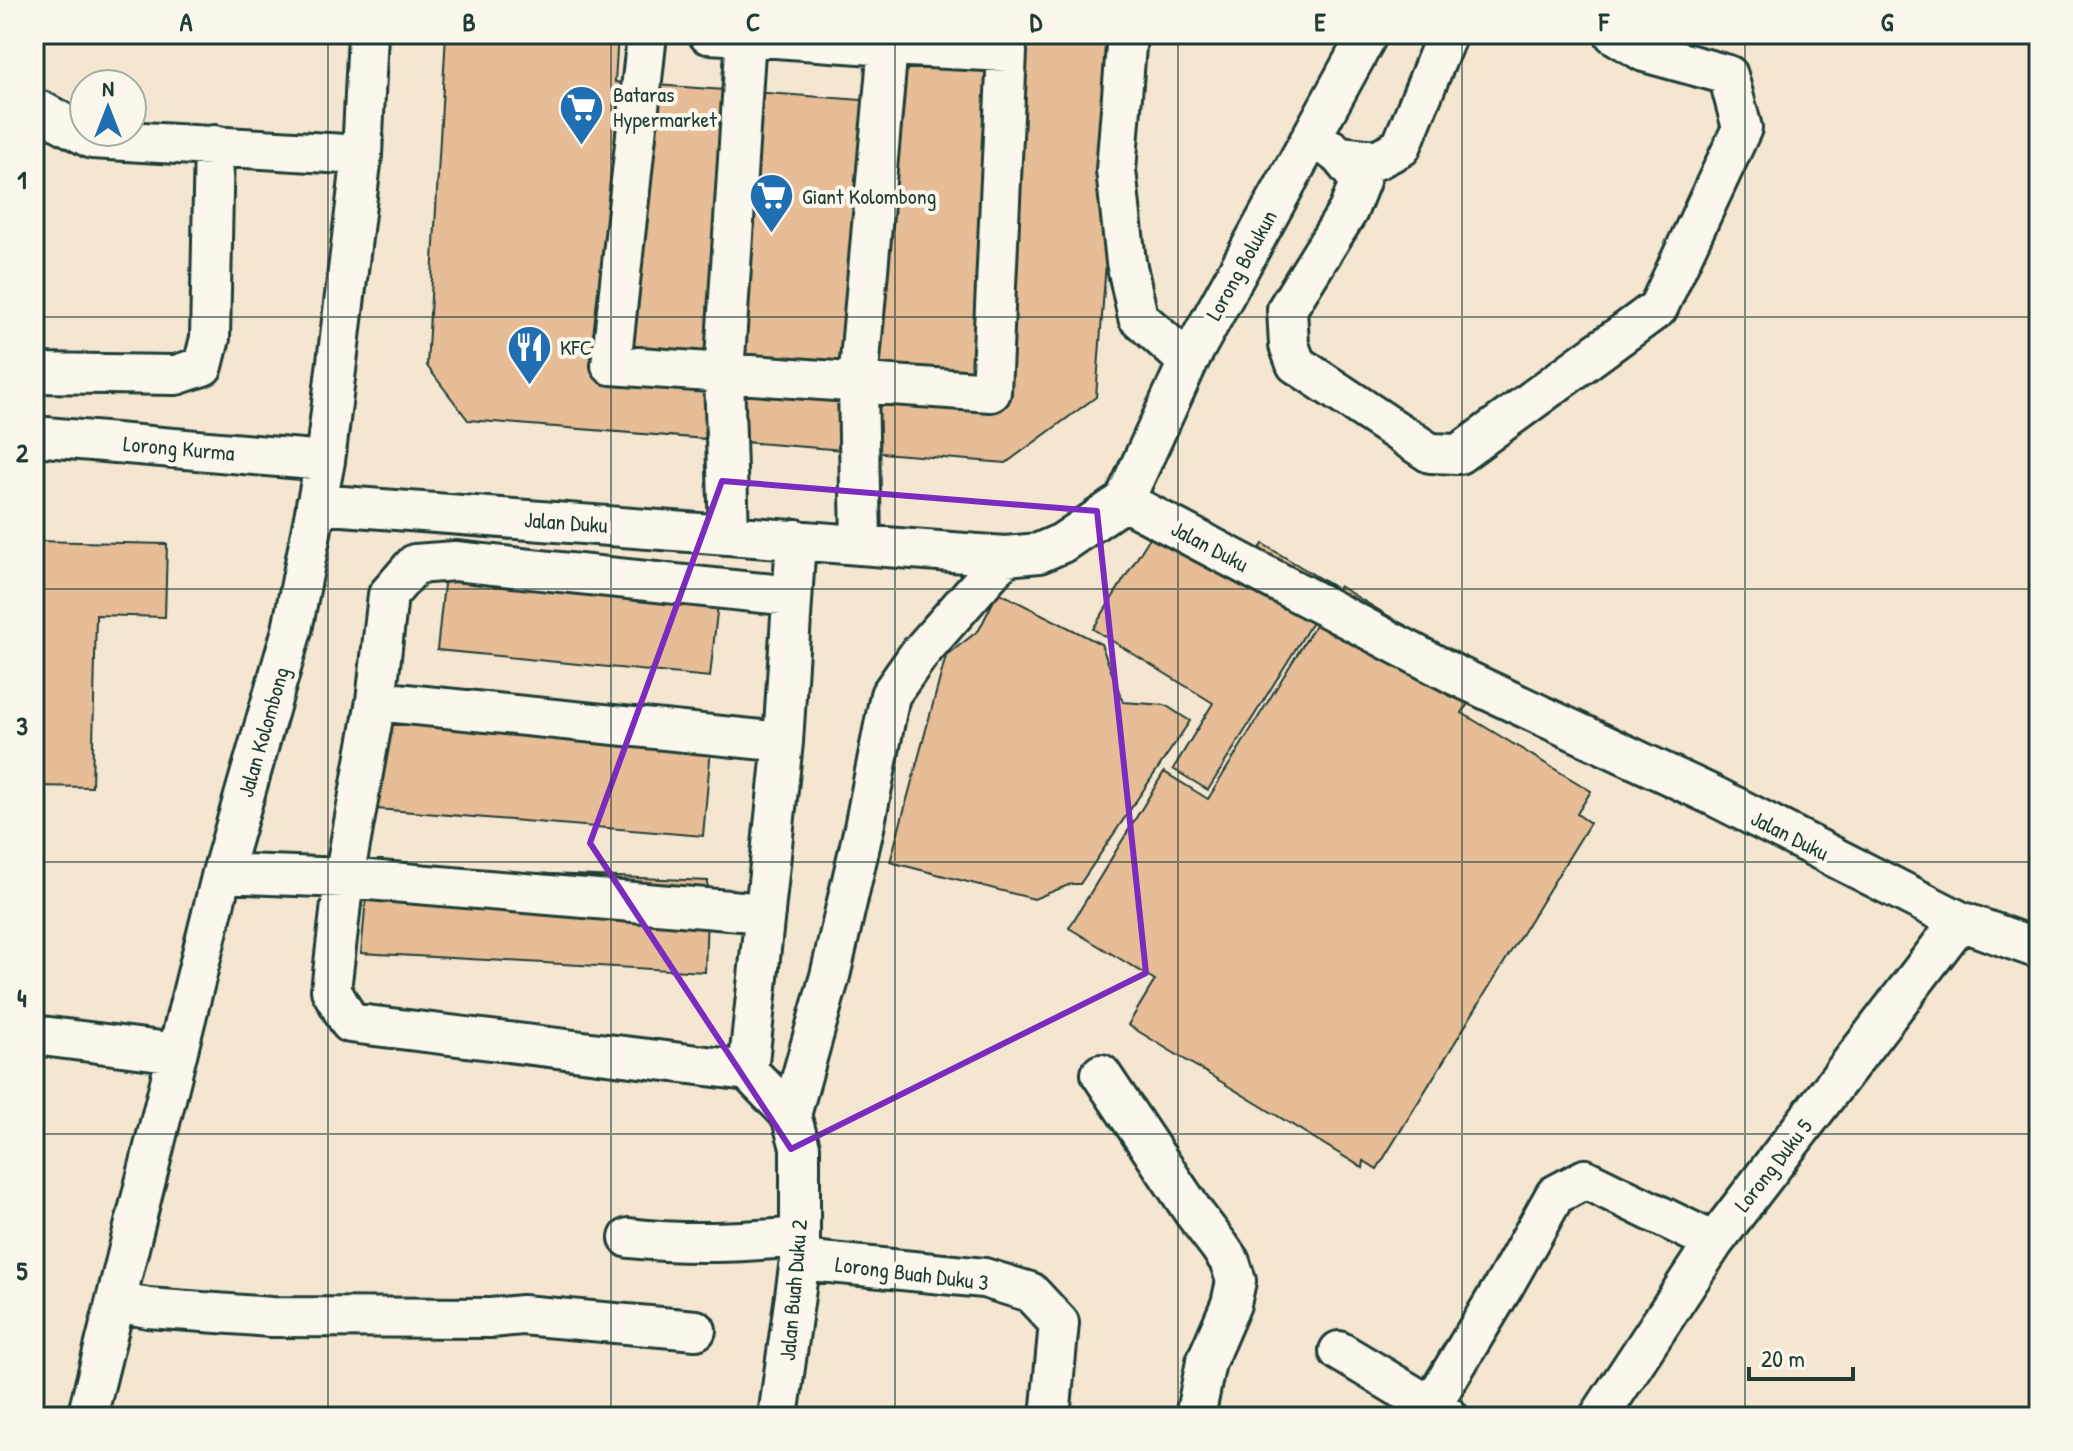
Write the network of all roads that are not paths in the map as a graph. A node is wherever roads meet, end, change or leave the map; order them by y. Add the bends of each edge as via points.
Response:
1 (647, 34) edge
2 (708, 34) edge
3 (1127, 34) edge
4 (1368, 34) edge
5 (1447, 34) edge
6 (1614, 34) edge
7 (746, 36) junction
8 (372, 38) edge
9 (888, 46) junction
10 (34, 110) edge
11 (214, 145) junction
12 (1326, 146) junction
13 (362, 155) junction
14 (1188, 362) junction
15 (34, 373) edge
16 (724, 374) junction
17 (858, 383) junction
18 (34, 436) edge
19 (325, 461) junction
20 (1124, 501) junction
21 (316, 504) junction
22 (729, 534) junction
23 (796, 539) junction
24 (861, 544) junction
25 (1005, 556) junction
26 (792, 596) junction
27 (376, 701) junction
28 (783, 742) junction
29 (222, 873) junction
30 (344, 878) junction
31 (765, 913) junction
32 (1960, 921) junction
33 (2039, 949) edge
34 (34, 1035) edge
35 (177, 1053) junction
36 (748, 1071) junction
37 (1101, 1074) dead end
38 (791, 1115) junction
39 (629, 1238) dead end
40 (1714, 1242) junction
41 (800, 1248) junction
42 (117, 1302) junction
43 (696, 1330) dead end
44 (1339, 1351) dead end
45 (1440, 1411) edge
46 (87, 1417) edge
47 (778, 1417) edge
48 (1050, 1417) edge
49 (1195, 1417) edge
50 (1599, 1417) edge

1 - 16 street via 611,365
2 - 7 street
3 - 14 street via 1116,170 1126,262 1138,317
4 - 12 street, Lorong Bolukun
5 - 12 street via 1401,147 1376,160
6 - 12 street via 1644,52 1728,75 1742,128 1658,308 1459,454 1430,453 1296,364 1287,309 1348,211 1360,181
7 - 9 street
7 - 16 street
8 - 13 street, Jalan Kolombong
9 - 17 street
9 - 17 street via 1007,52 991,392
10 - 11 street via 92,139
11 - 13 street
11 - 15 street via 210,338 203,366 176,375
12 - 14 street, Lorong Bolukun
13 - 19 street, Jalan Kolombong
14 - 20 street, Lorong Bolukun
16 - 17 street
16 - 22 street
17 - 24 street
18 - 19 street, Lorong Kurma
19 - 21 street, Jalan Kolombong
20 - 25 street, Jalan Duku via 1062,543 1039,553
20 - 32 street, Jalan Duku via 1455,675 1714,796
21 - 22 street, Jalan Duku
21 - 29 street, Jalan Kolombong via 292,630
22 - 23 street, Jalan Duku
23 - 24 street, Jalan Duku
23 - 26 street
24 - 25 street, Jalan Duku
25 - 38 street via 890,695 830,976
26 - 27 street via 455,561 415,564 388,595
26 - 28 street
27 - 28 street
27 - 30 street
28 - 31 street
29 - 30 street
29 - 35 street, Jalan Kolombong
30 - 31 street
30 - 36 street via 331,990 350,1023
31 - 36 street
32 - 33 street, Jalan Duku
32 - 40 street, Lorong Duku 5
34 - 35 street
35 - 42 street, Jalan Kolombong
36 - 38 street
37 - 49 street via 1225,1255 1236,1281 1206,1362
38 - 41 street, Jalan Buah Duku 2 via 800,1147
39 - 41 street, Lorong Buah Duku 3
40 - 45 street via 1585,1179 1555,1195
40 - 50 street, Lorong Duku 5
41 - 47 street, Jalan Buah Duku 2
41 - 48 street, Lorong Buah Duku 3 via 984,1278 1030,1292 1059,1323
42 - 43 street via 271,1317 522,1315
42 - 46 street, Jalan Kolombong
44 - 45 street

